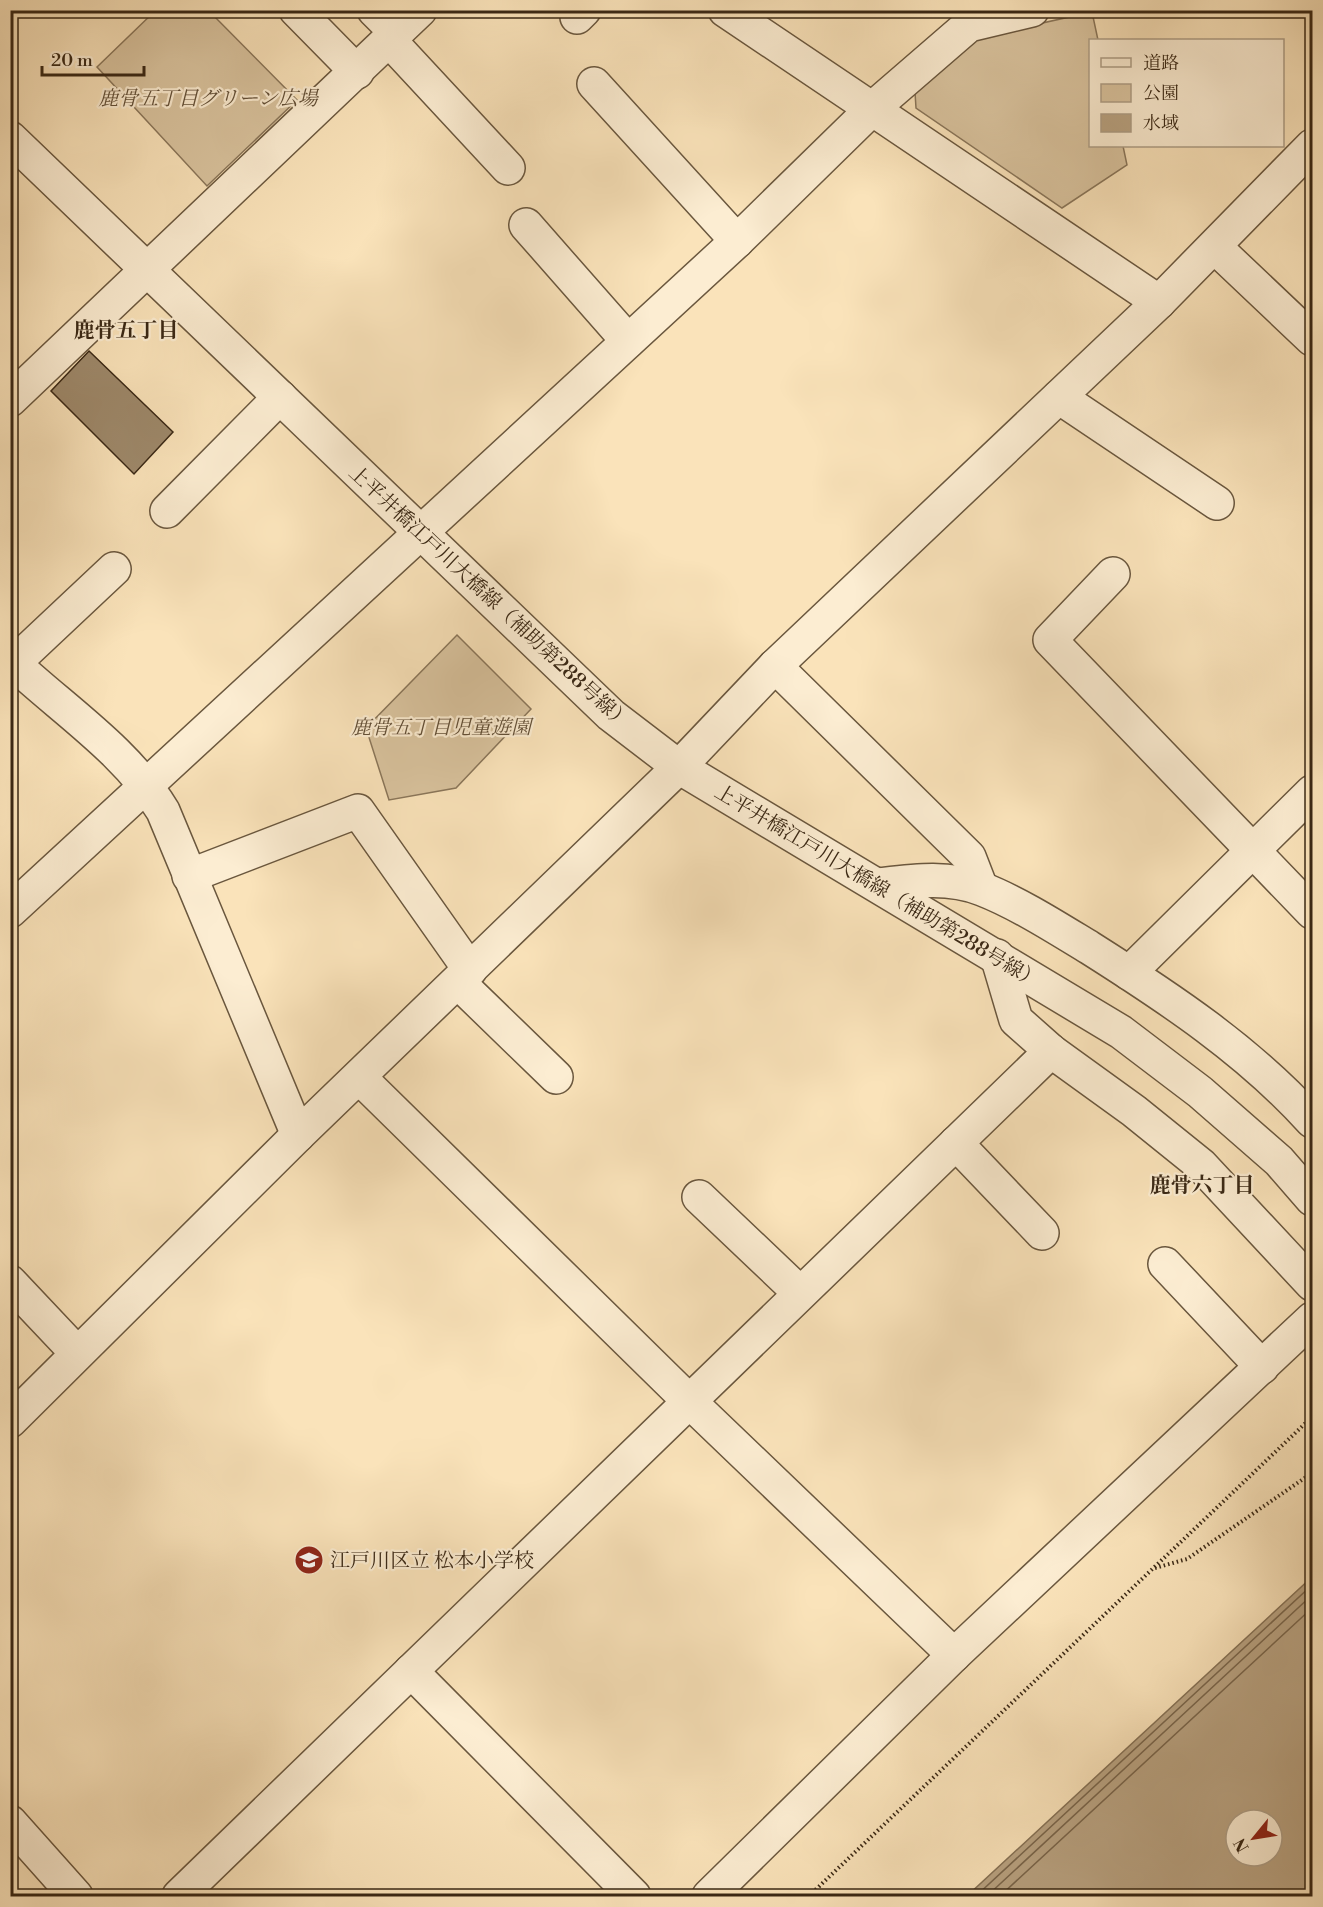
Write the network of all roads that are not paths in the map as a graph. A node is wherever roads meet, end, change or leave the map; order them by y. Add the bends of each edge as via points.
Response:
1 (296, 10) edge
2 (374, 10) edge
3 (420, 10) edge
4 (725, 10) edge
5 (1032, 10) edge
6 (393, 37) junction
7 (357, 72) junction
8 (594, 84) dead end
9 (873, 108) junction
10 (1312, 146) edge
11 (15, 151) edge
12 (508, 168) dead end
13 (526, 225) dead end
14 (737, 241) junction
15 (1215, 247) junction
16 (149, 270) junction
17 (1159, 302) junction
18 (1312, 339) edge
19 (628, 341) junction
20 (280, 397) junction
21 (1059, 397) junction
22 (10, 400) edge
23 (1217, 503) dead end
24 (167, 511) dead end
25 (419, 532) junction
26 (114, 568) dead end
27 (1113, 574) dead end
28 (12, 661) edge
29 (774, 666) junction
30 (679, 767) junction
31 (147, 786) junction
32 (1312, 792) edge
33 (1252, 851) junction
34 (189, 876) junction
35 (878, 885) junction
36 (981, 888) junction
37 (10, 911) edge
38 (1312, 912) edge
39 (997, 956) junction
40 (1129, 973) junction
41 (464, 976) junction
42 (1051, 1051) junction
43 (556, 1077) dead end
44 (360, 1078) junction
45 (1309, 1110) edge
46 (298, 1135) junction
47 (956, 1143) junction
48 (699, 1197) dead end
49 (1312, 1199) edge
50 (1042, 1233) dead end
51 (1165, 1263) dead end
52 (10, 1282) edge
53 (1312, 1284) edge
54 (800, 1293) junction
55 (1312, 1318) edge
56 (77, 1353) junction
57 (1263, 1367) junction
58 (689, 1401) junction
59 (10, 1421) edge
60 (954, 1655) junction
61 (411, 1671) junction
62 (10, 1822) edge
63 (76, 1896) edge
64 (179, 1896) edge
65 (634, 1896) edge
66 (710, 1896) edge

1 - 7 street
2 - 6 street
3 - 6 street
4 - 9 street
5 - 9 street via 969,25
6 - 7 street
6 - 12 street
7 - 16 street
8 - 14 street
9 - 14 street
9 - 17 street
10 - 15 street
11 - 16 street, 上平井橋江戸川大橋線（補助第288号線）
13 - 19 street
14 - 19 street
15 - 17 street
15 - 18 street
16 - 20 street, 上平井橋江戸川大橋線（補助第288号線）
16 - 22 street
17 - 21 street
19 - 25 street
20 - 24 street
20 - 25 street, 上平井橋江戸川大橋線（補助第288号線）
21 - 23 street
21 - 29 street
25 - 30 street, 上平井橋江戸川大橋線（補助第288号線） via 611,715
25 - 31 street
26 - 28 street
27 - 33 street via 1050,640
28 - 31 street
29 - 30 street
29 - 36 street via 969,856
30 - 35 street, 上平井橋江戸川大橋線（補助第288号線）
30 - 41 street
31 - 34 street via 163,811
31 - 37 street
32 - 33 street
33 - 38 street
33 - 40 street
34 - 41 street via 358,811
34 - 46 street
35 - 36 street via 932,879
35 - 39 street, 上平井橋江戸川大橋線（補助第288号線）
36 - 40 street
39 - 42 street via 1016,1020
39 - 49 street, 上平井橋江戸川大橋線（補助第288号線） via 1121,1032 1200,1092 1279,1161
40 - 45 street via 1225,1040
41 - 43 street
41 - 44 street
42 - 47 street
42 - 53 street via 1201,1165
44 - 46 street
44 - 58 street
46 - 56 street
47 - 50 street
47 - 54 street
48 - 54 street
51 - 57 street
52 - 56 street
54 - 58 street
55 - 57 street
56 - 59 street
57 - 60 street
58 - 60 street
58 - 61 street
60 - 66 street
61 - 64 street
61 - 65 street
62 - 63 street

